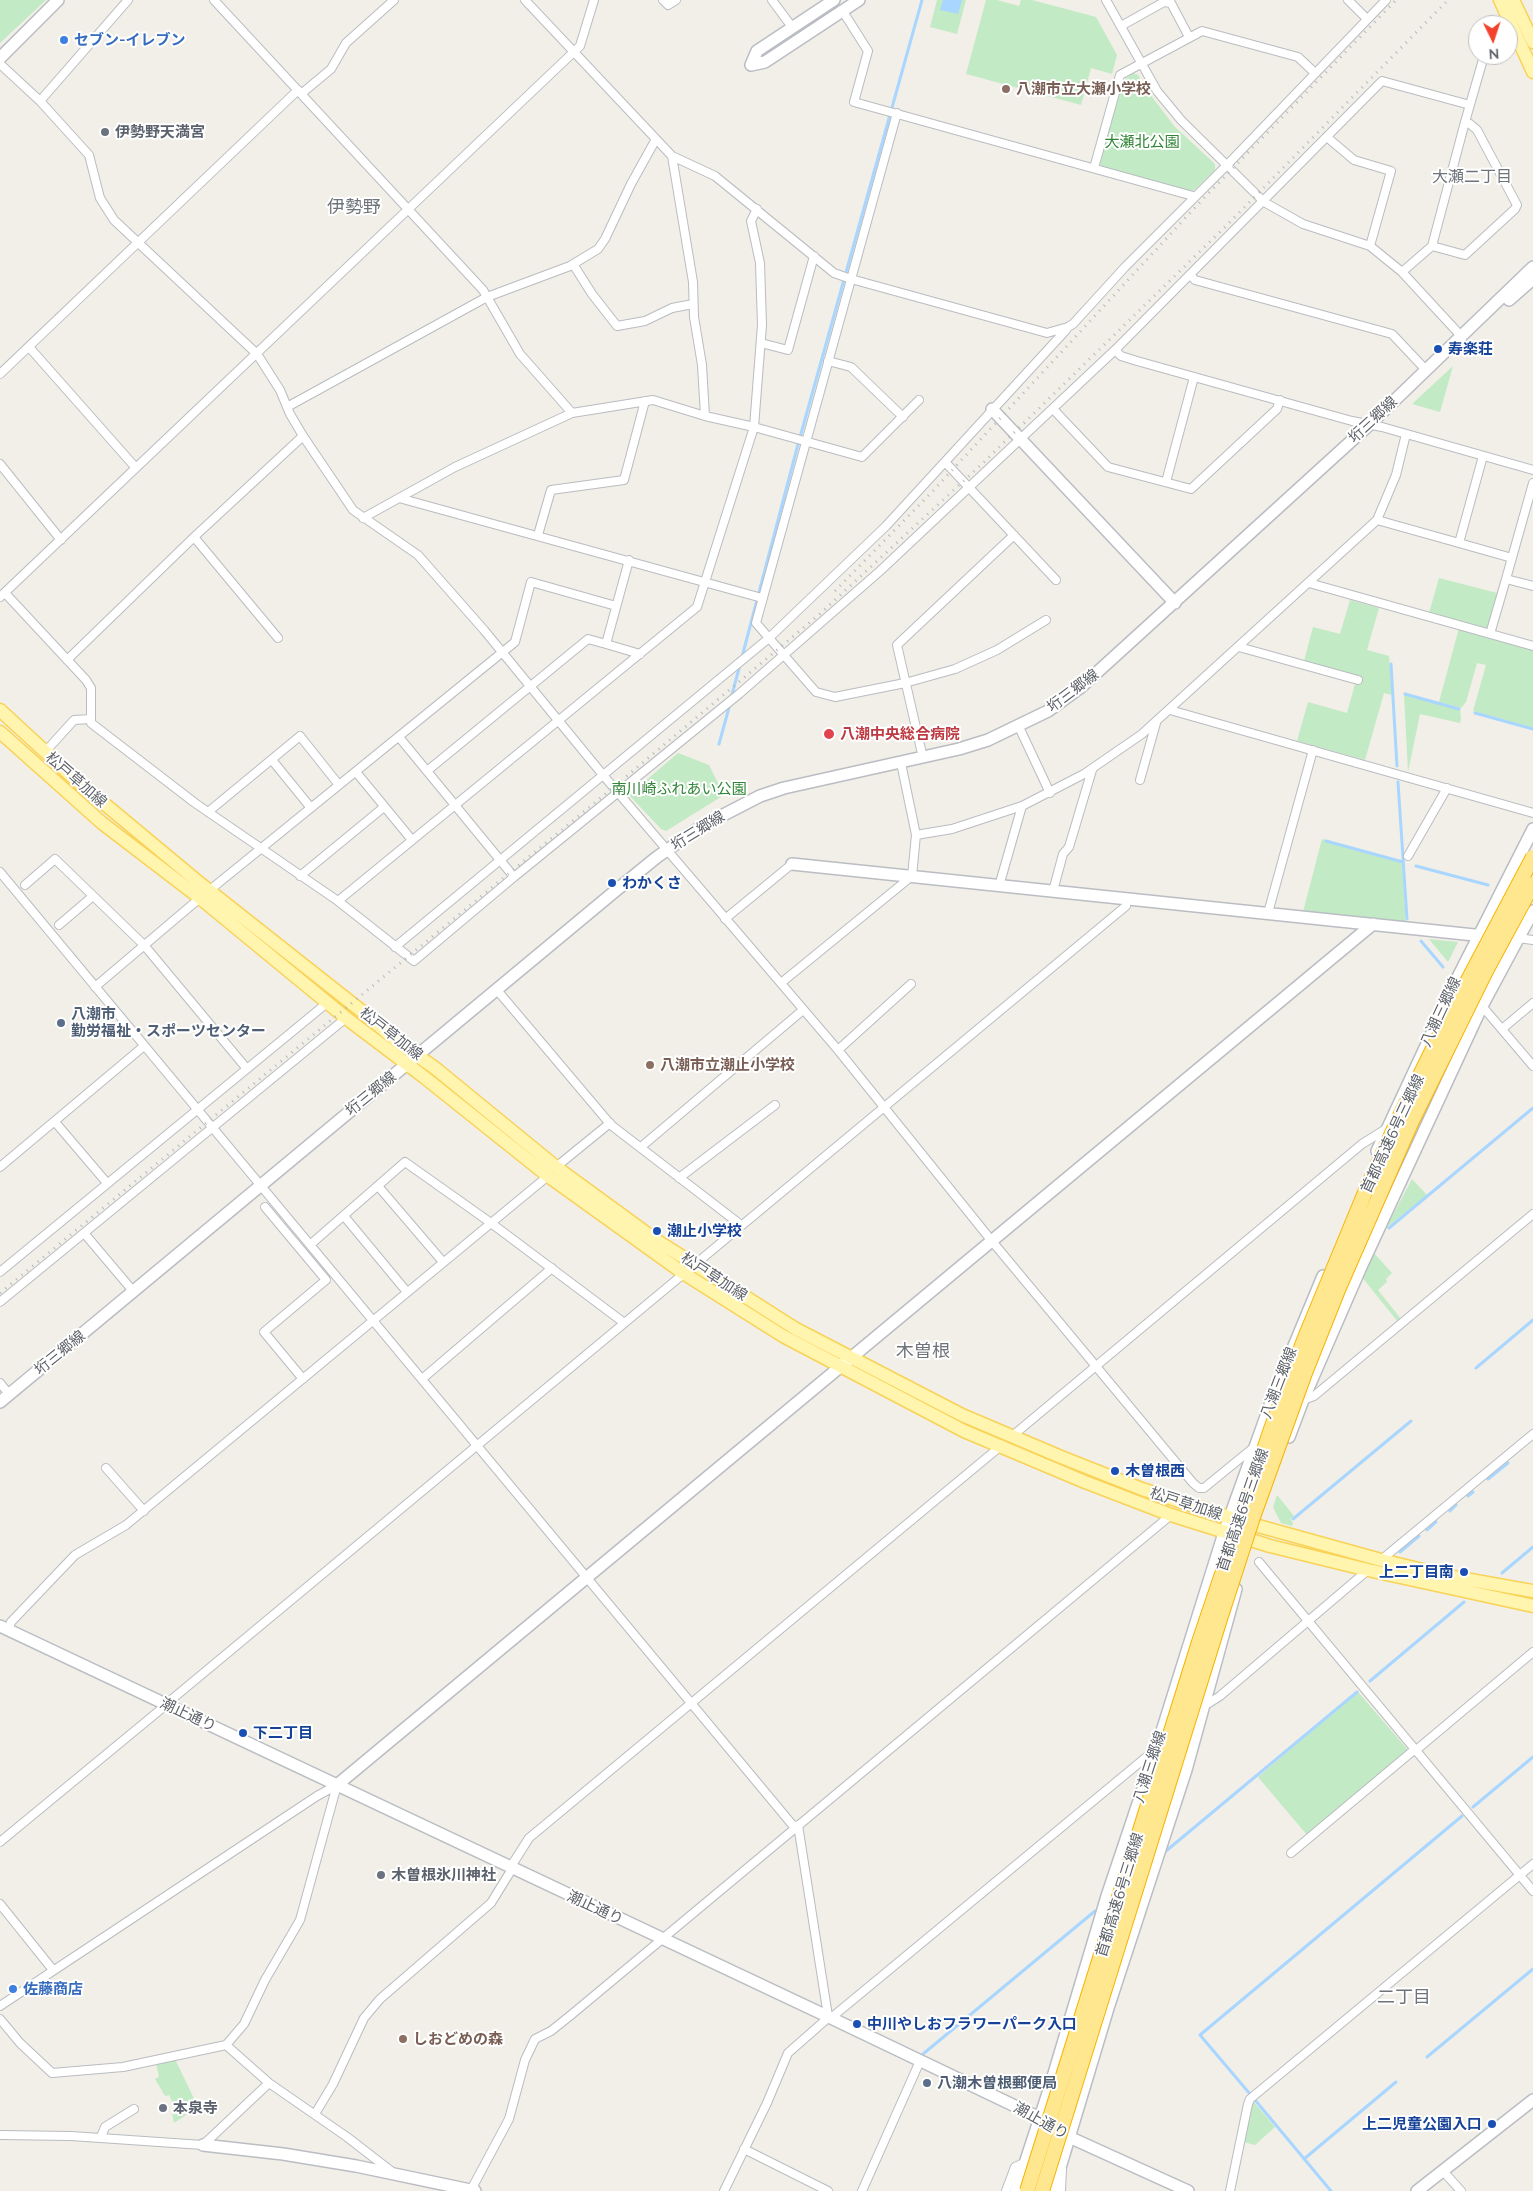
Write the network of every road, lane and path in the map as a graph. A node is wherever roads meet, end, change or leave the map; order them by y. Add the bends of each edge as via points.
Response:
1 (58, 0) edge
2 (128, 0) edge
3 (214, 0) edge
4 (394, 0) edge
5 (525, 0) edge
6 (594, 0) edge
7 (663, 0) edge
8 (676, 0) edge
9 (772, 0) edge
10 (834, 0) edge
11 (859, 0) edge
12 (1106, 0) edge
13 (1348, 0) edge
14 (1386, 0) edge
15 (1500, 0) edge
16 (1513, 0) edge
17 (842, 10) junction
18 (1505, 15) edge
19 (1367, 19) junction
20 (1121, 26) junction
21 (792, 27) junction
22 (1189, 37) junction
23 (1533, 42) edge
24 (1518, 50) edge
25 (574, 51) junction
26 (0, 58) edge
27 (0, 64) edge
28 (1141, 64) junction
29 (1481, 65) edge
30 (1533, 72) edge
31 (1315, 73) junction
32 (299, 92) junction
33 (40, 101) junction
34 (1470, 105) junction
35 (897, 113) junction
36 (1465, 122) junction
37 (1328, 138) junction
38 (656, 139) junction
39 (672, 156) junction
40 (1226, 165) junction
41 (1094, 168) junction
42 (1194, 196) junction
43 (1264, 202) junction
44 (757, 208) junction
45 (408, 209) junction
46 (138, 243) junction
47 (1370, 246) junction
48 (1432, 246) junction
49 (814, 256) junction
50 (573, 264) junction
51 (1533, 267) edge
52 (1402, 272) junction
53 (1190, 275) junction
54 (1533, 279) edge
55 (851, 280) junction
56 (487, 298) junction
57 (693, 304) junction
58 (1068, 327) junction
59 (1462, 337) junction
60 (762, 343) junction
61 (29, 347) junction
62 (1115, 350) junction
63 (257, 354) junction
64 (828, 361) junction
65 (1426, 370) junction
66 (0, 374) edge
67 (1194, 377) junction
68 (919, 400) dead end
69 (1280, 400) junction
70 (645, 401) junction
71 (287, 407) junction
72 (992, 409) junction
73 (1053, 409) junction
74 (572, 413) junction
75 (705, 416) junction
76 (903, 417) junction
77 (1370, 424) junction
78 (754, 427) junction
79 (1406, 434) junction
80 (303, 436) junction
81 (1021, 439) junction
82 (805, 441) junction
83 (1483, 456) junction
84 (945, 462) junction
85 (0, 464) edge
86 (136, 468) junction
87 (1533, 470) edge
88 (1166, 482) junction
89 (1533, 483) edge
90 (969, 488) junction
91 (399, 498) junction
92 (363, 518) junction
93 (1377, 520) junction
94 (538, 535) junction
95 (1014, 535) junction
96 (194, 537) junction
97 (60, 540) junction
98 (1458, 543) junction
99 (1512, 558) junction
100 (629, 560) junction
101 (1506, 579) junction
102 (1056, 580) dead end
103 (705, 582) junction
104 (1310, 583) junction
105 (1533, 586) edge
106 (2, 595) edge
107 (762, 598) junction
108 (1175, 603) junction
109 (616, 606) junction
110 (1046, 620) dead end
111 (1490, 634) junction
112 (278, 638) dead end
113 (769, 638) junction
114 (606, 644) junction
115 (1533, 646) edge
116 (1239, 647) junction
117 (502, 654) junction
118 (640, 654) junction
119 (784, 655) junction
120 (67, 660) junction
121 (1358, 680) dead end
122 (906, 683) junction
123 (529, 687) junction
124 (0, 710) edge
125 (1170, 710) junction
126 (92, 719) junction
127 (558, 720) junction
128 (1156, 722) junction
129 (1019, 726) junction
130 (0, 732) edge
131 (399, 736) junction
132 (1313, 750) junction
133 (45, 752) junction
134 (923, 758) junction
135 (272, 760) junction
136 (901, 763) junction
137 (427, 770) junction
138 (1092, 770) junction
139 (356, 772) junction
140 (603, 775) junction
141 (1140, 780) dead end
142 (340, 785) junction
143 (1447, 788) junction
144 (1050, 793) junction
145 (619, 794) junction
146 (456, 804) junction
147 (1022, 806) junction
148 (384, 807) junction
149 (312, 808) junction
150 (208, 812) junction
151 (1533, 813) edge
152 (1533, 829) edge
153 (916, 836) junction
154 (412, 840) junction
155 (262, 849) junction
156 (668, 849) junction
157 (1408, 856) dead end
158 (1533, 857) edge
159 (500, 860) junction
160 (792, 864) joint
161 (0, 872) edge
162 (300, 876) junction
163 (912, 876) junction
164 (514, 877) junction
165 (1533, 884) edge
166 (25, 885) dead end
167 (999, 886) junction
168 (1053, 891) junction
169 (205, 894) junction
170 (93, 896) junction
171 (1127, 898) junction
172 (338, 901) junction
173 (1533, 911) edge
174 (1268, 913) junction
175 (725, 919) junction
176 (1373, 924) junction
177 (59, 925) dead end
178 (1478, 936) junction
179 (1518, 938) junction
180 (1533, 940) edge
181 (144, 945) junction
182 (396, 947) junction
183 (781, 983) junction
184 (911, 984) dead end
185 (95, 987) junction
186 (498, 990) junction
187 (327, 1003) junction
188 (1533, 1003) edge
189 (1482, 1006) junction
190 (803, 1010) junction
191 (346, 1018) junction
192 (1502, 1029) junction
193 (144, 1046) junction
194 (838, 1050) junction
195 (418, 1056) junction
196 (407, 1064) junction
197 (1533, 1066) edge
198 (247, 1069) junction
199 (1446, 1084) junction
200 (775, 1105) dead end
201 (884, 1106) junction
202 (198, 1111) junction
203 (55, 1122) junction
204 (610, 1123) junction
205 (213, 1127) junction
206 (1386, 1129) junction
207 (641, 1147) junction
208 (0, 1167) edge
209 (552, 1171) junction
210 (679, 1178) junction
211 (107, 1183) junction
212 (260, 1186) junction
213 (378, 1186) junction
214 (265, 1207) dead end
215 (1533, 1214) edge
216 (344, 1216) junction
217 (491, 1223) junction
218 (741, 1225) junction
219 (84, 1233) junction
220 (991, 1240) junction
221 (310, 1244) junction
222 (443, 1262) junction
223 (693, 1264) junction
224 (552, 1268) junction
225 (0, 1272) edge
226 (335, 1273) junction
227 (683, 1273) junction
228 (326, 1280) junction
229 (133, 1292) junction
230 (407, 1292) junction
231 (0, 1302) edge
232 (373, 1320) junction
233 (623, 1322) junction
234 (850, 1358) junction
235 (1096, 1365) junction
236 (840, 1367) junction
237 (303, 1379) junction
238 (422, 1379) junction
239 (0, 1383) edge
240 (9, 1394) junction
241 (1274, 1394) junction
242 (1303, 1400) junction
243 (0, 1402) edge
244 (1533, 1434) edge
245 (1011, 1437) junction
246 (477, 1446) junction
247 (1000, 1446) junction
248 (1255, 1446) junction
249 (106, 1468) dead end
250 (144, 1511) junction
251 (1171, 1515) junction
252 (1230, 1518) junction
253 (1244, 1522) junction
254 (1256, 1526) junction
255 (1224, 1533) junction
256 (1247, 1540) junction
257 (1381, 1560) junction
258 (1259, 1562) dead end
259 (1368, 1570) junction
260 (586, 1577) junction
261 (1533, 1591) edge
262 (1533, 1606) edge
263 (1308, 1621) junction
264 (4, 1628) edge
265 (1533, 1652) edge
266 (1185, 1659) junction
267 (690, 1704) junction
268 (1171, 1704) junction
269 (166, 1705) junction
270 (1202, 1708) junction
271 (1157, 1747) junction
272 (1415, 1751) junction
273 (337, 1785) junction
274 (796, 1826) junction
275 (0, 1842) edge
276 (1291, 1853) dead end
277 (1533, 1864) edge
278 (511, 1868) junction
279 (1520, 1875) junction
280 (1533, 1891) edge
281 (0, 1904) edge
282 (661, 1939) junction
283 (53, 1970) junction
284 (0, 2006) edge
285 (829, 2017) junction
286 (0, 2019) edge
287 (226, 2045) junction
288 (920, 2061) junction
289 (269, 2083) junction
290 (1533, 2100) edge
291 (134, 2109) dead end
292 (315, 2114) junction
293 (1040, 2118) junction
294 (0, 2135) edge
295 (1069, 2137) junction
296 (101, 2138) junction
297 (203, 2144) junction
298 (744, 2149) junction
299 (1026, 2162) junction
300 (1061, 2162) junction
301 (1443, 2171) junction
302 (395, 2174) junction
303 (473, 2191) edge
304 (724, 2191) edge
305 (828, 2191) edge
306 (862, 2191) edge
307 (1006, 2191) edge
308 (1016, 2191) edge
309 (1027, 2191) edge
310 (1042, 2191) edge
311 (1053, 2191) edge
312 (1061, 2191) edge
313 (1188, 2191) edge
314 (1230, 2191) edge
315 (1416, 2191) edge
316 (1461, 2191) edge

1 - 26 street
2 - 33 street
3 - 32 street
4 - 32 street via 346,43 331,69
5 - 25 street
6 - 25 street via 580,46
7 - 8 street via 668,5
9 - 21 street
10 - 21 street
11 - 17 street
12 - 20 street
13 - 19 street
14 - 19 street
15 - 18 main road
16 - 23 main road
17 - 21 street via 765,62 751,65 757,51
17 - 35 street via 868,51 854,102
19 - 31 street
20 - 22 street via 1164,2 1171,3
20 - 28 street
22 - 28 street
22 - 31 street via 1202,31 1298,57
24 - 30 main road
25 - 38 street
25 - 45 street
27 - 33 street
28 - 40 street via 1157,91 1181,120
28 - 41 street via 1120,75
29 - 34 street
31 - 40 street
32 - 45 street
32 - 46 street
33 - 46 street via 89,155 104,207
34 - 36 street
34 - 37 street via 1382,81
35 - 41 street
35 - 55 street
36 - 48 street
36 - 48 street via 1477,130 1517,205 1465,255
37 - 43 street
37 - 47 street via 1354,160 1391,171
38 - 39 street
38 - 50 street via 630,184 605,239 598,249
39 - 44 street via 709,172
39 - 57 street via 693,282
40 - 42 street
40 - 43 street
41 - 42 street
42 - 58 street
43 - 47 street via 1303,224
43 - 53 street
44 - 49 street
44 - 60 street via 751,221 760,263
45 - 56 street
45 - 63 street
46 - 61 street
46 - 63 street
47 - 52 street
48 - 52 street
49 - 55 street via 840,276
49 - 60 street via 788,350
50 - 56 street
50 - 57 street via 617,326 645,321 672,308
51 - 59 street, 垳三郷線
52 - 59 street
53 - 62 street
53 - 65 street via 1195,280 1392,334
54 - 59 street, 垳三郷線
55 - 58 street via 1047,333
55 - 64 street
56 - 71 street
56 - 74 street via 520,354
57 - 75 street
58 - 72 street
59 - 65 street, 垳三郷線
60 - 78 street
61 - 66 street
61 - 86 street
62 - 67 street via 1121,356
62 - 73 street
63 - 71 street
63 - 86 street
64 - 76 street via 851,367
64 - 82 street
65 - 77 street, 垳三郷線
67 - 69 street
67 - 88 street
68 - 76 street
69 - 77 street via 1352,422
69 - 88 street via 1277,409 1191,489
70 - 74 street
70 - 75 street via 653,400
70 - 94 street via 624,480 551,490
71 - 80 street
72 - 81 street
72 - 84 street
73 - 81 street
73 - 88 street via 1108,467
74 - 91 street
75 - 78 street
76 - 82 street via 862,457
77 - 79 street
77 - 108 street, 垳三郷線
78 - 82 street
78 - 103 street
79 - 83 street
79 - 93 street via 1396,475
80 - 92 street via 353,510
80 - 96 street
81 - 90 street
81 - 108 street
82 - 107 street
83 - 87 street
83 - 98 street
84 - 90 street
84 - 113 street via 886,526
85 - 97 street
86 - 97 street
89 - 99 street
90 - 95 street
90 - 119 street
91 - 92 street
91 - 94 street
92 - 117 street via 418,554
93 - 98 street
93 - 104 street
94 - 100 street
95 - 102 street
95 - 122 street via 897,645
96 - 112 street
96 - 120 street
97 - 106 street
98 - 99 street
99 - 101 street
100 - 103 street
100 - 109 street
101 - 105 street
101 - 111 street
103 - 107 street
103 - 118 street via 697,607
104 - 111 street
104 - 116 street
106 - 120 street
107 - 113 street via 756,623
108 - 129 street, 垳三郷線 via 1081,687 1048,711
109 - 114 street
109 - 117 street via 531,582 515,642
110 - 122 street via 983,657
111 - 115 street
113 - 119 street
113 - 140 street
114 - 118 street
114 - 123 street via 588,639
116 - 121 street
116 - 125 street
117 - 123 street
117 - 131 street
118 - 127 street
119 - 122 street via 816,692 835,697
119 - 145 street
120 - 126 street via 91,688
122 - 134 street
123 - 127 street
123 - 137 street
124 - 133 main road, 松戸草加線
125 - 128 street
125 - 132 street
126 - 133 street via 74,720
126 - 150 street via 92,723
127 - 140 street
127 - 146 street
128 - 138 street
128 - 141 street
129 - 134 street, 垳三郷線 via 988,740
129 - 144 street
130 - 169 main road, 松戸草加線 via 102,823
131 - 137 street
131 - 139 street
132 - 143 street
132 - 174 street
133 - 169 main road, 松戸草加線
134 - 136 street, 垳三郷線
135 - 142 street via 300,736
135 - 149 street
135 - 150 street
136 - 153 street
136 - 156 street, 垳三郷線 via 811,781 760,796 702,826
137 - 146 street
138 - 144 street
138 - 168 street
139 - 142 street
139 - 148 street
140 - 145 street
140 - 159 street
142 - 149 street
143 - 151 street
143 - 157 street
144 - 147 street
145 - 156 street
145 - 164 street
146 - 154 street
146 - 159 street
147 - 153 street via 952,829
147 - 167 street
148 - 154 street
148 - 162 street
149 - 155 street
150 - 155 street
152 - 178 street, 八潮三郷線
153 - 163 street
154 - 172 street
155 - 162 street
155 - 169 street
156 - 175 street
156 - 186 street, 垳三郷線
158 - 309 highway, 首都高速6号三郷線, bridge via 1399,1118 1366,1190 1270,1429 1205,1624
159 - 164 street
159 - 182 street
160 - 163 street
160 - 175 street
161 - 185 street
162 - 172 street
163 - 167 street
163 - 183 street
164 - 182 street via 414,961
165 - 310 highway, 首都高速6号三郷線, bridge via 1412,1121 1305,1373 1223,1610
166 - 170 street via 55,859
167 - 168 street
168 - 171 street
169 - 181 street
169 - 187 main road, 松戸草加線
169 - 195 main road, 松戸草加線
170 - 177 street
170 - 181 street
171 - 174 street
171 - 201 street via 1126,906
172 - 182 street
173 - 179 street, 八潮三郷線
174 - 176 street
175 - 183 street
176 - 178 street
176 - 220 street
178 - 179 street
178 - 206 street, 八潮三郷線
179 - 180 street
179 - 189 street, 八潮三郷線
181 - 185 street
181 - 198 street
183 - 190 street
184 - 194 street
185 - 193 street
186 - 195 street, 垳三郷線
186 - 204 street
187 - 191 main road, 松戸草加線
187 - 198 street
188 - 192 street
189 - 192 street
189 - 199 street, 八潮三郷線
190 - 194 street
190 - 207 street
191 - 196 main road, 松戸草加線
191 - 205 street
192 - 197 street
193 - 202 street
193 - 203 street
194 - 201 street
195 - 196 street, 垳三郷線
195 - 209 main road, 松戸草加線
196 - 209 main road, 松戸草加線
196 - 212 street, 垳三郷線
198 - 202 street
199 - 206 street via 1424,1099 1409,1118
199 - 242 street, 八潮三郷線
200 - 210 street
201 - 218 street
201 - 220 street
202 - 205 street
202 - 211 street
203 - 208 street
203 - 211 street
204 - 207 street
204 - 209 street
205 - 212 street
205 - 219 street
206 - 235 street via 1362,1144
206 - 241 street, 八潮三郷線
207 - 210 street
209 - 217 street
209 - 223 main road, 松戸草加線
209 - 227 main road, 松戸草加線
210 - 218 street
211 - 225 street
212 - 221 street
212 - 229 street, 垳三郷線
213 - 216 street
213 - 217 street via 405,1162
213 - 222 street
214 - 228 street
215 - 242 street via 1314,1396
216 - 221 street
216 - 230 street
217 - 222 street
217 - 224 street
218 - 223 street
219 - 229 street
219 - 231 street
220 - 234 street
220 - 235 street
221 - 226 street
222 - 230 street
223 - 227 street
223 - 234 main road, 松戸草加線 via 796,1330
224 - 233 street
224 - 238 street
226 - 228 street
226 - 232 street
227 - 233 street
227 - 236 main road, 松戸草加線 via 783,1336
228 - 237 street via 264,1332
229 - 240 street, 垳三郷線
230 - 232 street
232 - 237 street
232 - 238 street
233 - 246 street
234 - 236 street
234 - 245 main road, 松戸草加線
235 - 245 street
235 - 248 street via 1199,1488 1204,1488
236 - 247 main road, 松戸草加線 via 923,1411
236 - 260 street
237 - 250 street
238 - 246 street
239 - 240 street
240 - 243 street, 垳三郷線
241 - 242 street
241 - 248 street, 八潮三郷線
242 - 253 street via 1275,1442
242 - 254 street, 八潮三郷線
244 - 257 street
245 - 247 street
245 - 252 main road, 松戸草加線 via 1142,1489
246 - 260 street
246 - 269 street
247 - 251 main road, 松戸草加線
247 - 267 street
248 - 252 street, 八潮三郷線
249 - 250 street
250 - 264 street via 75,1555
251 - 255 main road, 松戸草加線
251 - 274 street
252 - 253 main road, 松戸草加線
252 - 255 street, 八潮三郷線
253 - 254 main road, 松戸草加線
253 - 255 street
254 - 256 street
254 - 257 main road, 松戸草加線
255 - 256 main road, 松戸草加線
255 - 266 street, 八潮三郷線
256 - 259 main road, 松戸草加線
256 - 266 street via 1235,1552 1201,1650
256 - 270 street
257 - 261 main road, 松戸草加線
258 - 263 street
259 - 262 main road, 松戸草加線
259 - 263 street
260 - 267 street
260 - 273 street
263 - 270 street
263 - 272 street
264 - 269 street, 潮止通り
265 - 272 street
266 - 268 street, 八潮三郷線
267 - 274 street
267 - 278 street via 529,1838
268 - 270 street
268 - 271 street, 八潮三郷線
269 - 273 street, 潮止通り
269 - 275 street
270 - 295 street via 1186,1770
271 - 285 street
271 - 293 street, 八潮三郷線 via 1107,1896
272 - 276 street
272 - 279 street
273 - 278 street, 潮止通り
273 - 283 street
273 - 287 street via 300,1920 244,2024
274 - 282 street
274 - 285 street
277 - 279 street
278 - 282 street, 潮止通り
278 - 292 street via 491,1903 380,1999 364,2018
279 - 280 street
279 - 314 street via 1250,2099
281 - 283 street
282 - 285 street, 潮止通り
282 - 303 street via 552,2030 535,2040 525,2060 509,2119
283 - 284 street
285 - 288 street, 潮止通り
285 - 298 street via 788,2053
286 - 287 street via 52,2073 123,2067
287 - 289 street
288 - 293 street, 潮止通り
288 - 306 street
289 - 292 street
289 - 297 street
290 - 301 street
291 - 296 street via 105,2127
292 - 302 street
293 - 295 street, 潮止通り
293 - 299 street, 八潮三郷線
294 - 296 street
295 - 300 street
295 - 313 street, 潮止通り
296 - 297 street
297 - 302 street
298 - 304 street
298 - 305 street
299 - 307 street via 1014,2167
299 - 308 street, 八潮三郷線
300 - 311 street
300 - 312 street
301 - 315 street
301 - 316 street
302 - 303 street

